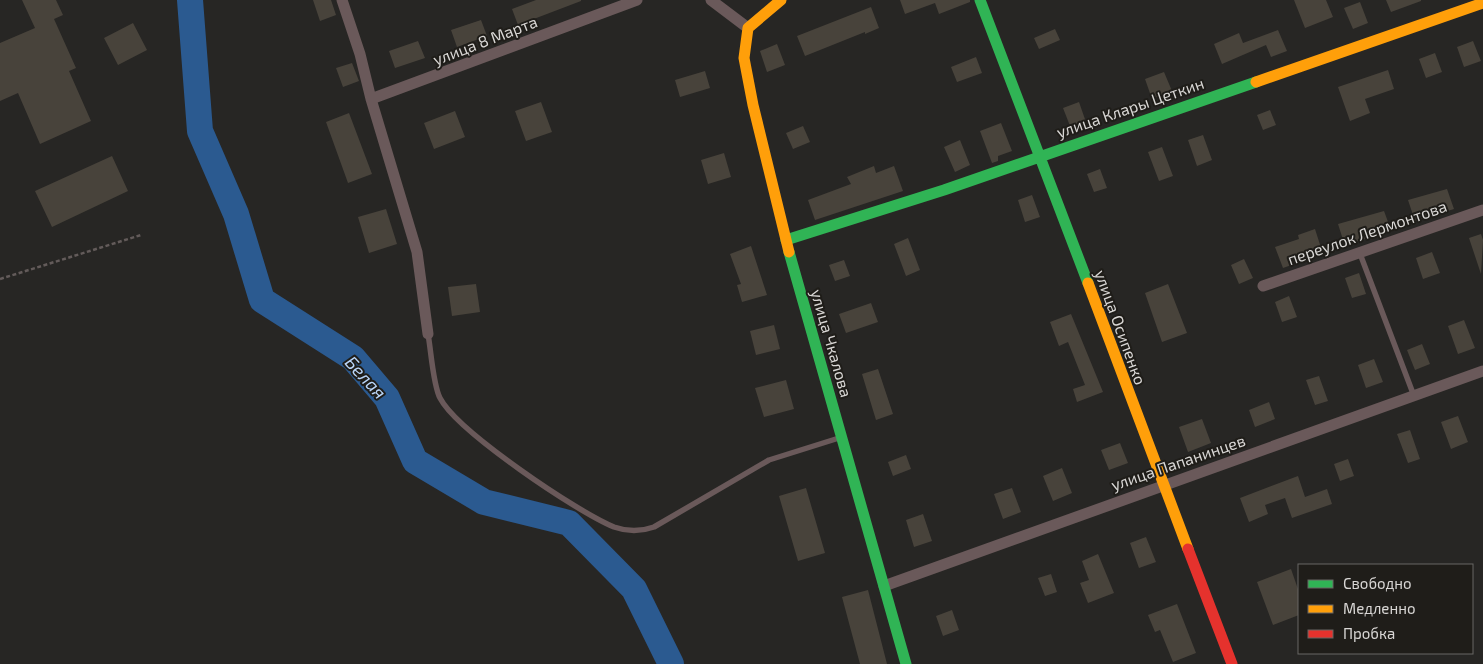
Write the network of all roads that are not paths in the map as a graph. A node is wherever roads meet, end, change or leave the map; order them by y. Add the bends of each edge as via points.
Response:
1 (342, 0) edge
2 (637, 0) edge
3 (711, 0) edge
4 (781, 0) edge
5 (980, 0) edge
6 (1483, 3) edge
7 (748, 28) junction
8 (372, 99) junction
9 (1041, 155) junction
10 (1483, 210) edge
11 (786, 240) junction
12 (1359, 251) junction
13 (1263, 286) dead end
14 (428, 334) joint
15 (1483, 371) edge
16 (1414, 397) junction
17 (841, 437) junction
18 (1161, 485) junction
19 (884, 586) junction
20 (906, 664) edge
21 (1232, 664) edge

1 - 8 street
2 - 8 street, улица 8 Марта
3 - 7 street
4 - 7 street
5 - 9 street, улица Осипенко
6 - 9 street, улица Клары Цеткин
7 - 11 street, улица Чкалова via 744,58
8 - 14 street via 417,252
9 - 11 street, улица Клары Цеткин via 944,190
9 - 18 street, улица Осипенко
10 - 12 street, переулок Лермонтова
11 - 17 street, улица Чкалова
12 - 13 street, переулок Лермонтова
12 - 16 lane
14 - 17 lane via 438,396 447,410 480,440 567,502 614,527 639,532 654,527 769,460
15 - 16 street, улица Папанинцев
16 - 18 street, улица Папанинцев
17 - 19 street, улица Чкалова
18 - 19 street, улица Папанинцев
18 - 21 street, улица Осипенко
19 - 20 street, улица Чкалова

